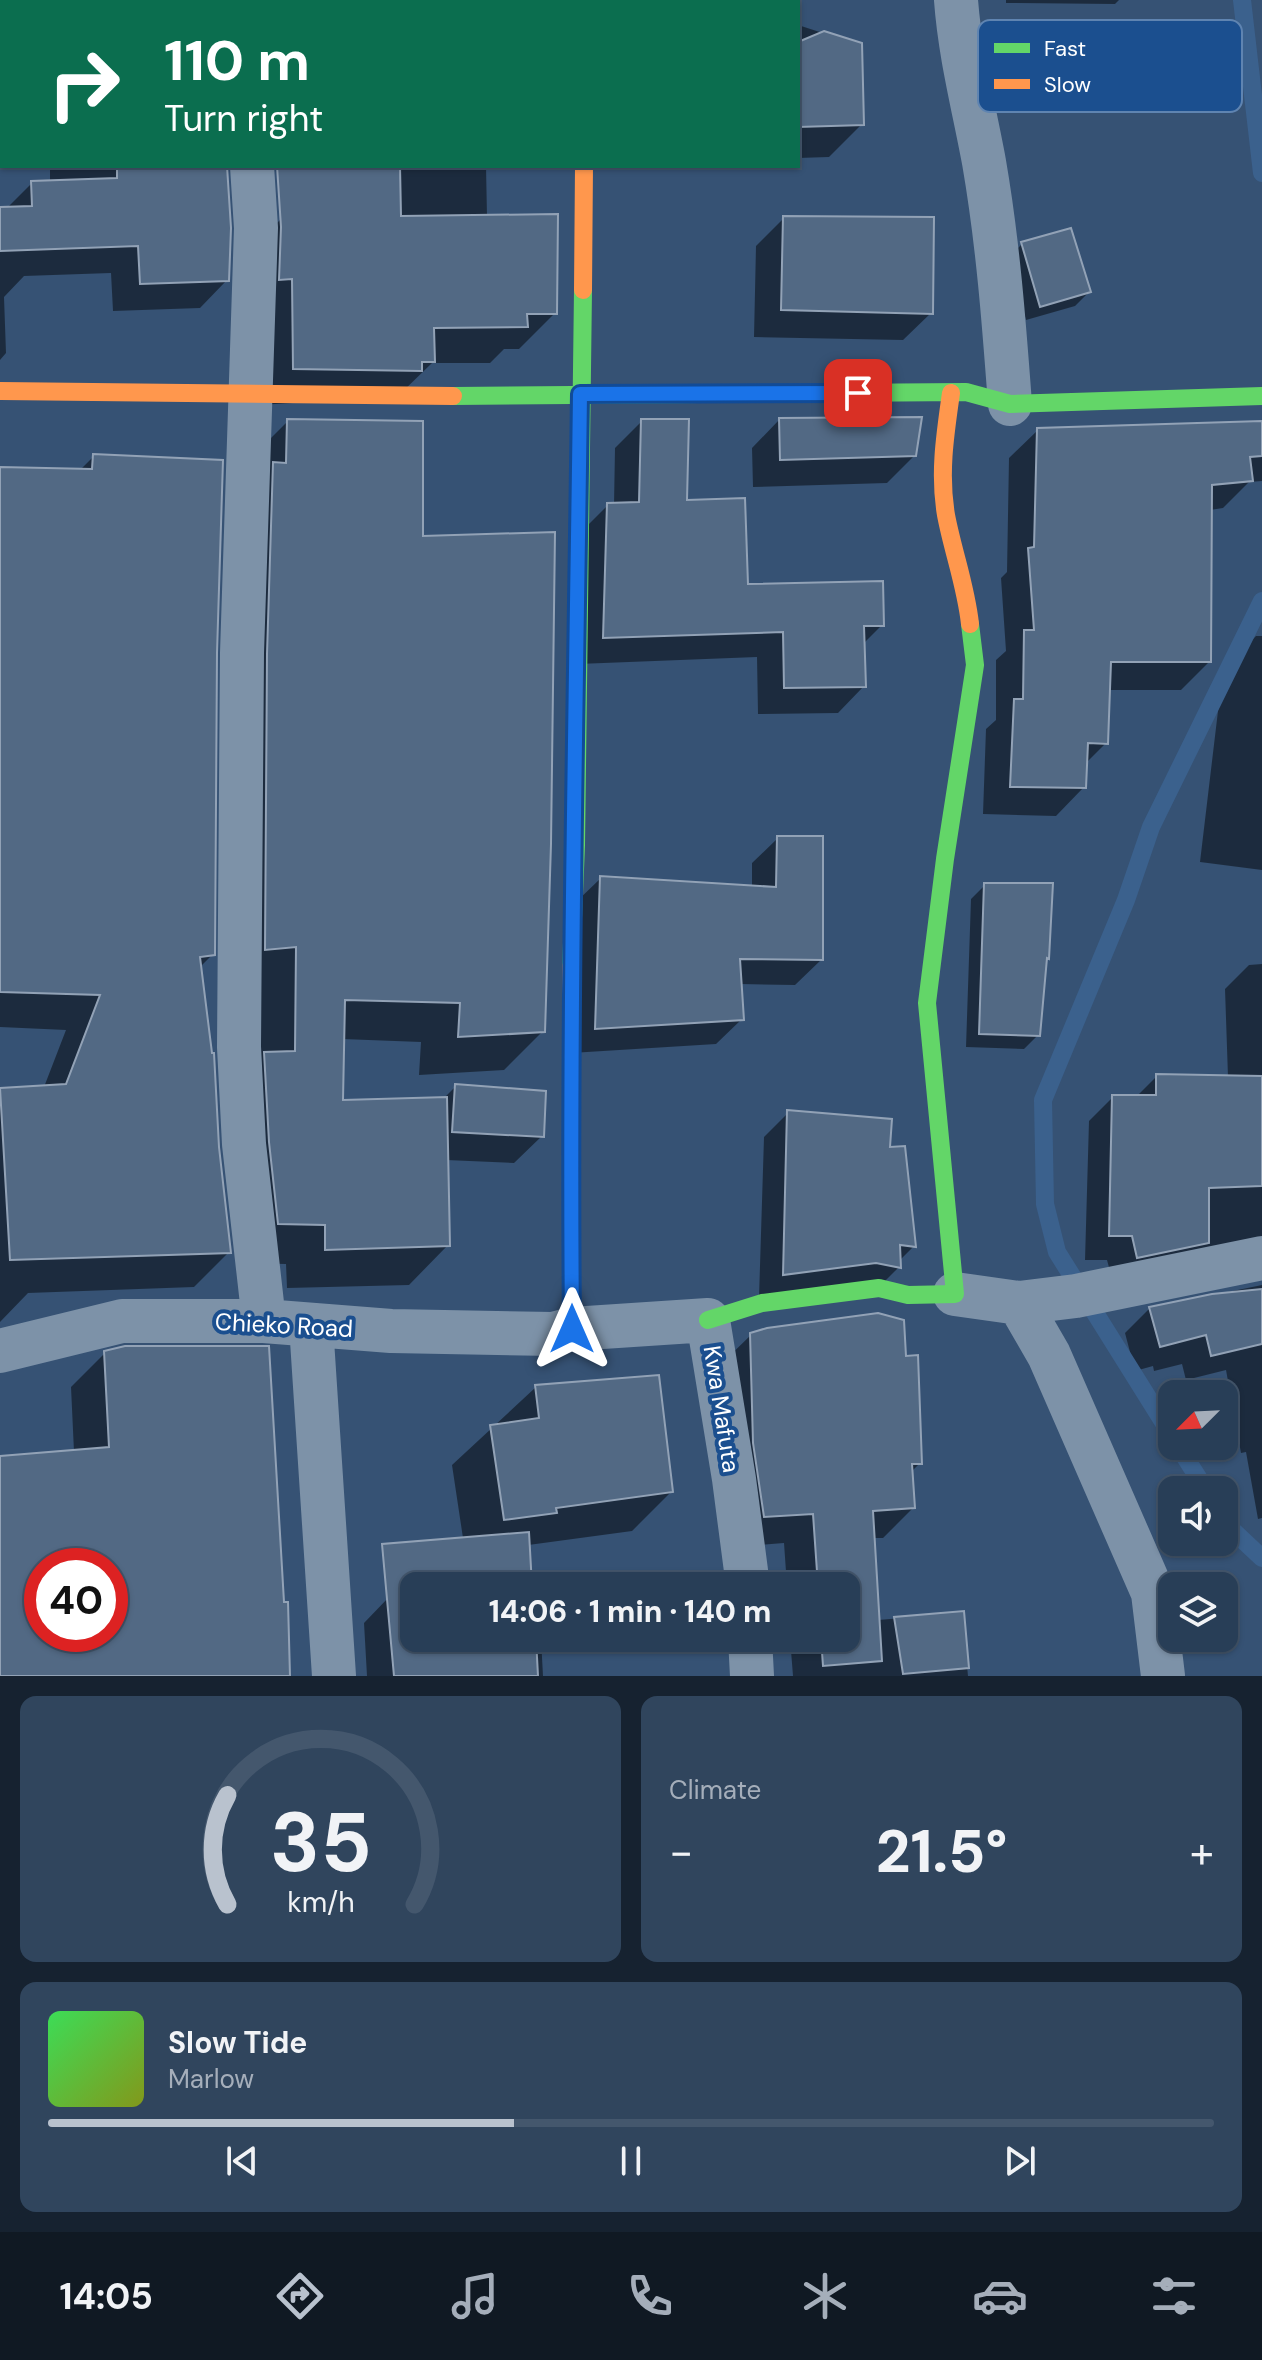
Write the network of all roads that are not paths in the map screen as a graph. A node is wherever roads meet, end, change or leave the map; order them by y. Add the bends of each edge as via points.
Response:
1 (956, 0) edge
2 (252, 168) edge
3 (584, 168) edge
4 (0, 391) edge
5 (951, 393) junction
6 (580, 394) junction
7 (249, 395) junction
8 (1262, 396) edge
9 (1010, 404) junction
10 (1262, 1258) edge
11 (955, 1294) junction
12 (1019, 1303) junction
13 (708, 1320) junction
14 (264, 1321) junction
15 (311, 1325) junction
16 (572, 1329) junction
17 (0, 1351) edge
18 (746, 1572) edge
19 (751, 1652) edge
20 (334, 1676) edge
21 (752, 1676) edge
22 (1163, 1676) edge

1 - 9 street via 1001,277
2 - 7 street via 256,228
3 - 6 street
4 - 7 street
5 - 6 street
5 - 9 street
5 - 11 street via 941,461 975,665 927,1003
6 - 7 street
6 - 16 street via 570,1007
7 - 14 street via 239,1047
8 - 9 street
10 - 12 street
11 - 12 street
11 - 13 street via 908,1295 879,1288 762,1303
12 - 22 street via 1049,1355 1153,1593
13 - 16 street, Kwa Mafuta
13 - 18 street, Kwa Mafuta
14 - 15 street, Chieko Road
14 - 17 street, Chieko Road via 122,1321
15 - 16 street, Chieko Road via 553,1334
15 - 20 street
19 - 21 street

